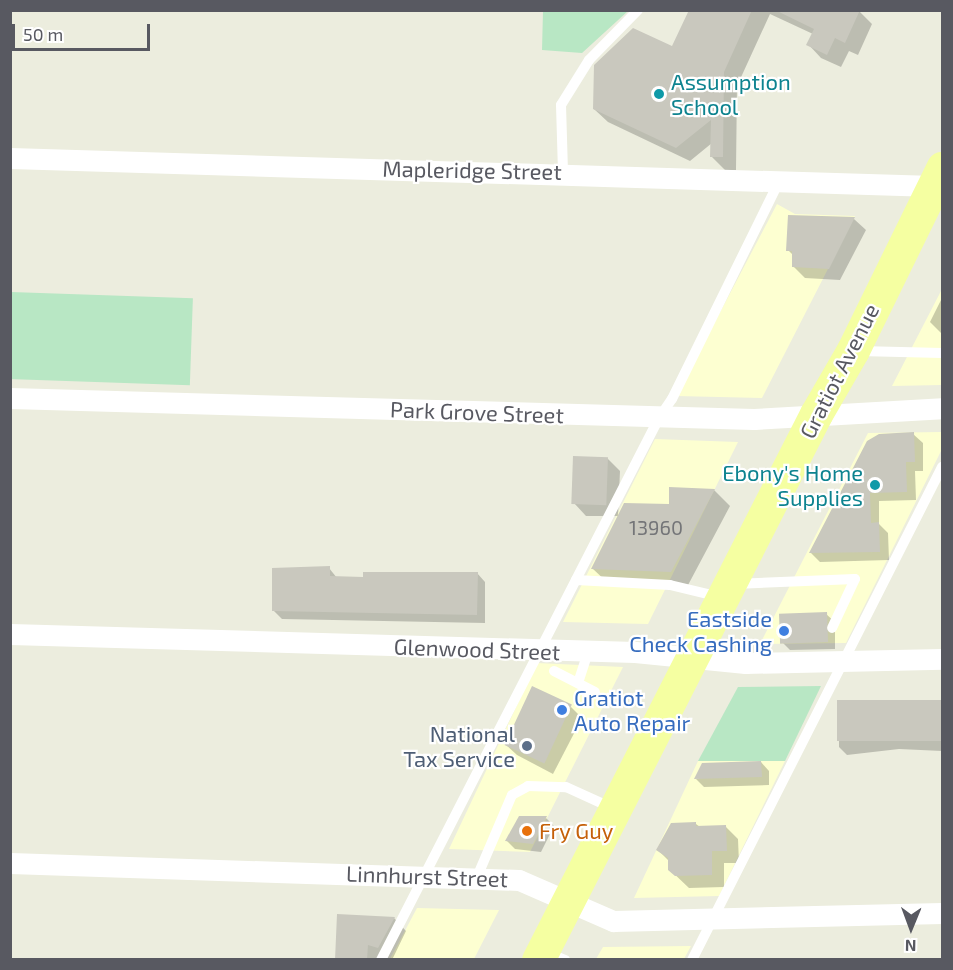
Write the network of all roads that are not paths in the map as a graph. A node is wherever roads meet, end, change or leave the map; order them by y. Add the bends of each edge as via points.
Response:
1 (638, 10) edge
2 (10, 158) edge
3 (563, 172) junction
4 (939, 181) edge
5 (779, 182) junction
6 (853, 350) junction
7 (942, 353) edge
8 (10, 398) edge
9 (942, 408) edge
10 (816, 414) junction
11 (659, 418) junction
12 (942, 467) edge
13 (576, 580) junction
14 (726, 591) junction
15 (832, 628) dead end
16 (10, 634) edge
17 (541, 651) junction
18 (588, 653) junction
19 (693, 657) junction
20 (942, 659) edge
21 (844, 662) junction
22 (554, 671) dead end
23 (578, 683) junction
24 (596, 692) dead end
25 (615, 809) junction
26 (10, 863) edge
27 (426, 874) junction
28 (477, 877) junction
29 (568, 901) junction
30 (942, 913) edge
31 (715, 918) junction
32 (549, 956) edge
33 (381, 960) edge
34 (692, 960) edge

1 - 3 lane via 589,60 561,105
2 - 3 street, Mapleridge Street
3 - 5 street, Mapleridge Street
4 - 5 street, Mapleridge Street
4 - 6 main road, Gratiot Avenue
5 - 11 lane
6 - 7 lane
6 - 10 main road, Gratiot Avenue
8 - 11 street, Park Grove Street
9 - 10 street, Park Grove Street
10 - 11 street, Park Grove Street via 754,419
10 - 14 main road, Gratiot Avenue
11 - 13 lane
12 - 21 lane
13 - 14 lane
13 - 17 lane
14 - 15 lane via 855,579
14 - 19 main road, Gratiot Avenue
16 - 17 street, Glenwood Street
17 - 18 street, Glenwood Street
17 - 27 lane
18 - 19 street, Glenwood Street
18 - 23 lane
19 - 21 street, Glenwood Street via 745,663
19 - 25 main road, Gratiot Avenue
20 - 21 street, Glenwood Street
21 - 31 lane
22 - 23 lane
23 - 24 lane
25 - 28 lane via 566,787 528,786 512,795
25 - 29 main road, Gratiot Avenue
26 - 27 street, Linnhurst Street
27 - 28 street, Linnhurst Street
27 - 33 lane
28 - 29 street, Linnhurst Street via 519,880
29 - 31 street, Linnhurst Street via 613,921
29 - 32 main road, Gratiot Avenue
30 - 31 street, Linnhurst Street
31 - 34 lane

